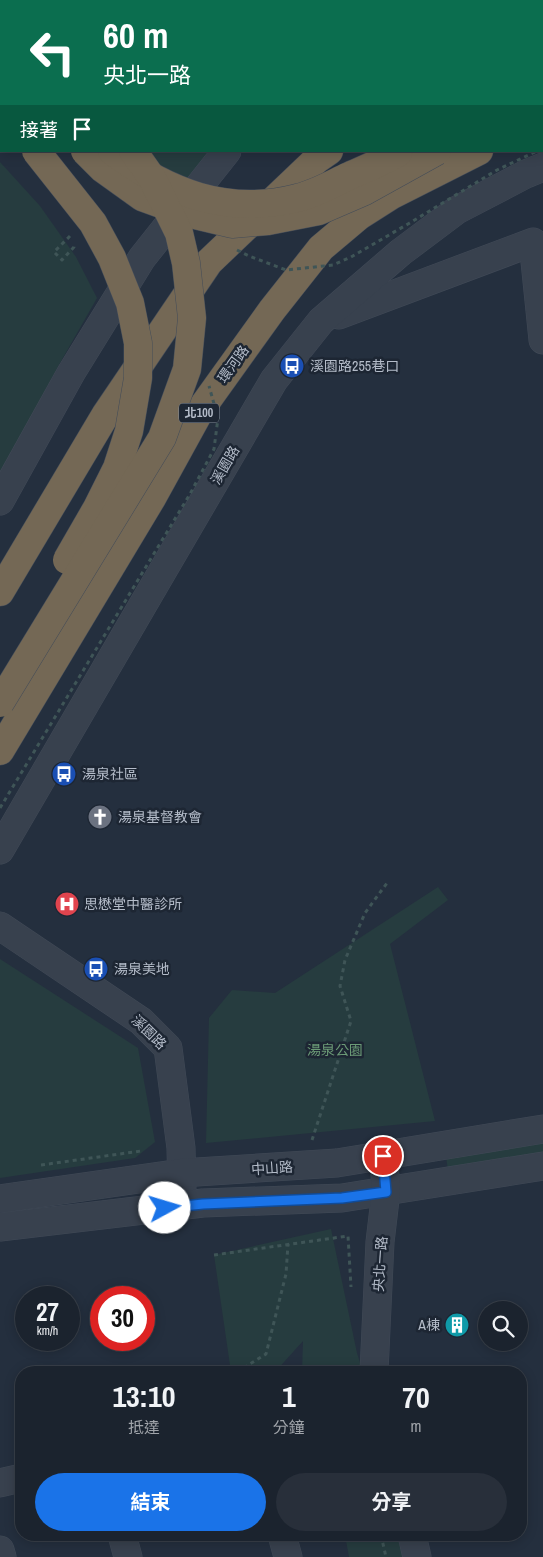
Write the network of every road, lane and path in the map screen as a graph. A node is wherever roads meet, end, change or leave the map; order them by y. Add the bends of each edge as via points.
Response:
1 (37, 152) edge
2 (86, 152) edge
3 (113, 152) edge
4 (134, 152) edge
5 (226, 152) edge
6 (328, 152) edge
7 (399, 152) edge
8 (434, 152) edge
9 (477, 152) edge
10 (543, 167) edge
11 (73, 234) dead end
12 (74, 247) dead end
13 (321, 321) junction
14 (543, 340) edge
15 (0, 501) edge
16 (0, 592) edge
17 (0, 671) edge
18 (0, 703) edge
19 (0, 751) edge
20 (0, 850) edge
21 (388, 883) dead end
22 (0, 926) edge
23 (543, 1129) edge
24 (311, 1141) dead end
25 (383, 1156) junction
26 (543, 1166) edge
27 (181, 1173) junction
28 (386, 1192) junction
29 (0, 1199) edge
30 (184, 1205) junction
31 (0, 1227) edge
32 (288, 1244) junction
33 (214, 1255) dead end
34 (351, 1296) dead end
35 (247, 1366) edge
36 (374, 1366) edge
37 (15, 1479) edge
38 (0, 1483) edge
39 (124, 1541) edge
40 (284, 1541) edge
41 (382, 1541) edge
42 (413, 1541) edge
43 (0, 1550) edge
44 (384, 1556) edge
45 (2, 1557) edge
46 (128, 1557) edge
47 (288, 1557) edge
48 (417, 1557) edge

1 - 17 highway, bridge via 94,222 112,258 130,303 138,343 138,378 129,431 117,468 69,557
2 - 8 highway, bridge via 103,170 142,197 186,213 232,224 268,221 320,210 363,192
3 - 7 highway, bridge via 136,170 176,190 222,202 258,203 297,198
4 - 18 highway, bridge via 152,178 178,234 184,255 192,318 187,369 162,438
5 - 15 street via 142,258 71,373
6 - 16 highway via 209,262 106,414
9 - 19 highway, 環河路 / 北100 via 392,195 358,216 321,248 201,409 152,498
10 - 13 street, 溪園路 via 457,210 401,252
11 - 12 path via 54,252 62,260
13 - 14 street via 533,242
13 - 20 street, 溪園路 via 274,380
21 - 24 path via 365,913 345,960 340,986 351,1021
22 - 27 street, 溪園路 via 141,1021 168,1048 181,1148
23 - 25 street, 中山路
25 - 27 street, 中山路 via 336,1163
25 - 28 street, 央北一路
26 - 28 street
27 - 29 street, 中山路
27 - 30 street, 溪園路
28 - 30 street via 342,1198
28 - 36 street, 央北一路 via 380,1242
30 - 31 street
32 - 33 path
32 - 34 path via 348,1236
32 - 35 path via 286,1274 266,1354
37 - 38 street
39 - 46 street
40 - 47 street
41 - 44 path
42 - 48 street
43 - 45 street

